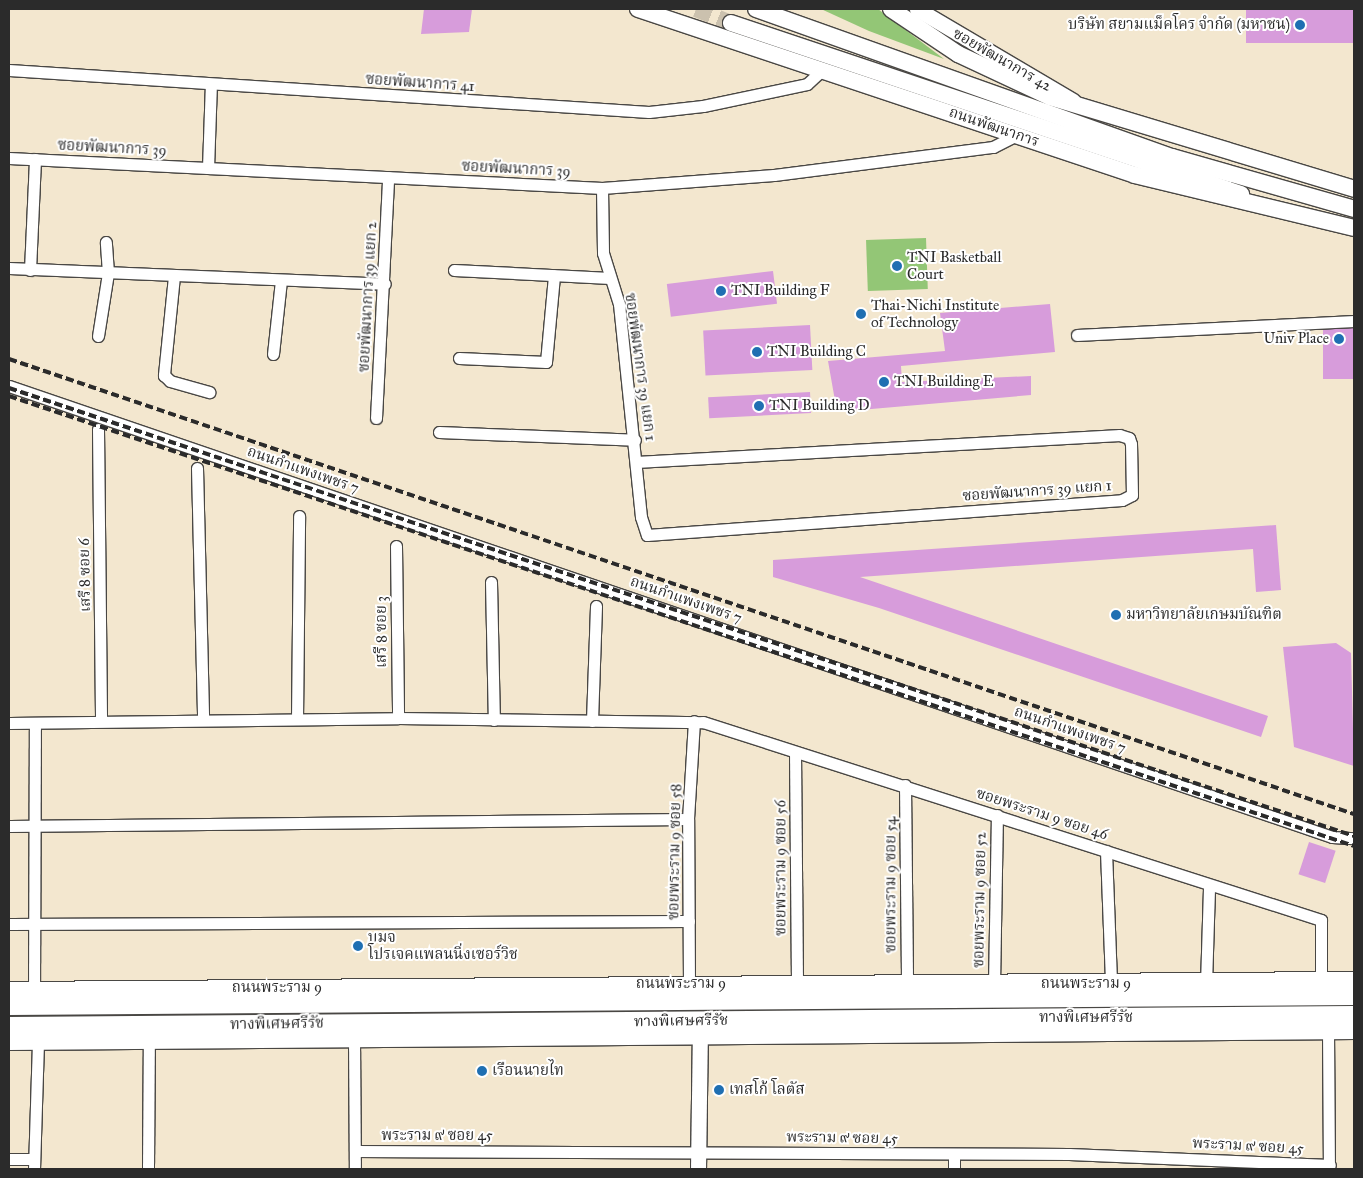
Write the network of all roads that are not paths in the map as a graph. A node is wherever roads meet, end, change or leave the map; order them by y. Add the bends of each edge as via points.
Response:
1 (638, 9) edge
2 (756, 9) edge
3 (891, 9) edge
4 (917, 9) edge
5 (731, 23) tunnel mouth
6 (9, 70) edge
7 (822, 70) junction
8 (211, 84) junction
9 (1088, 110) junction
10 (1018, 135) junction
11 (9, 158) edge
12 (35, 159) junction
13 (208, 168) junction
14 (388, 177) junction
15 (602, 188) junction
16 (1354, 189) edge
17 (1354, 209) edge
18 (1283, 212) junction
19 (1354, 228) edge
20 (106, 242) dead end
21 (9, 268) edge
22 (30, 270) junction
23 (454, 270) dead end
24 (108, 273) junction
25 (554, 275) junction
26 (174, 276) junction
27 (610, 278) junction
28 (281, 280) junction
29 (385, 284) junction
30 (1354, 320) edge
31 (1077, 335) dead end
32 (98, 336) dead end
33 (273, 354) dead end
34 (459, 358) dead end
35 (9, 386) edge
36 (209, 392) dead end
37 (376, 418) dead end
38 (98, 429) dead end
39 (439, 432) dead end
40 (635, 440) junction
41 (637, 462) junction
42 (198, 468) dead end
43 (300, 516) dead end
44 (396, 546) dead end
45 (491, 582) dead end
46 (596, 606) dead end
47 (398, 718) junction
48 (203, 719) junction
49 (297, 719) junction
50 (494, 720) junction
51 (694, 720) junction
52 (101, 721) junction
53 (592, 721) junction
54 (35, 723) junction
55 (9, 724) edge
56 (795, 752) junction
57 (905, 785) junction
58 (996, 815) junction
59 (688, 819) junction
60 (9, 826) edge
61 (36, 826) junction
62 (1354, 838) edge
63 (1106, 852) junction
64 (1209, 886) junction
65 (689, 921) junction
66 (34, 923) junction
67 (9, 924) edge
68 (1354, 981) edge
69 (1321, 982) junction
70 (689, 984) junction
71 (797, 984) junction
72 (907, 984) junction
73 (1111, 984) junction
74 (1206, 984) junction
75 (994, 985) junction
76 (34, 990) junction
77 (9, 991) edge
78 (1354, 994) edge
79 (9, 1004) edge
80 (1354, 1016) edge
81 (9, 1027) edge
82 (1354, 1029) edge
83 (1328, 1030) junction
84 (700, 1034) junction
85 (354, 1037) junction
86 (149, 1038) junction
87 (9, 1040) edge
88 (38, 1040) junction
89 (355, 1150) junction
90 (698, 1151) junction
91 (954, 1154) junction
92 (9, 1158) edge
93 (34, 1164) edge
94 (1329, 1167) edge
95 (148, 1169) edge
96 (355, 1169) edge
97 (698, 1169) edge
98 (954, 1169) edge

1 - 7 main road, ถนนพัฒนาการ
2 - 17 main road, ถนนพัฒนาการ via 1172,157
3 - 9 main road via 992,72
4 - 9 street, ซอยพัฒนาการ 42
5 - 18 main road via 1233,190
6 - 8 street, ซอยพัฒนาการ 41
7 - 8 street, ซอยพัฒนาการ 41 via 807,84 703,106 649,112
7 - 10 main road, ถนนพัฒนาการ
8 - 13 street
9 - 16 main road
10 - 15 street, ซอยพัฒนาการ 39 via 993,147 803,171
10 - 18 main road, ถนนพัฒนาการ via 1135,175
11 - 12 street, ซอยพัฒนาการ 39
12 - 13 street, ซอยพัฒนาการ 39
12 - 22 street
13 - 14 street, ซอยพัฒนาการ 39
14 - 15 street, ซอยพัฒนาการ 39
14 - 29 street, ซอยพัฒนาการ 39 แยก 2
15 - 27 street, ซอยพัฒนาการ 39 แยก 1 via 603,253
18 - 19 main road, ถนนพัฒนาการ
20 - 24 street
21 - 22 street
22 - 24 street
23 - 25 street
24 - 26 street
24 - 32 street
25 - 27 street
25 - 34 street via 546,362
26 - 28 street
26 - 36 street via 164,375
27 - 40 street, ซอยพัฒนาการ 39 แยก 1 via 619,304
28 - 29 street
28 - 33 street
29 - 37 street, ซอยพัฒนาการ 39 แยก 2
30 - 31 street
35 - 62 street, ถนนกำแพงเพชร 7 via 1332,836
38 - 52 street, เสรี 8 ซอย 6
39 - 40 street
40 - 41 street, ซอยพัฒนาการ 39 แยก 1
41 - 41 street, ซอยพัฒนาการ 39 แยก 1 via 1118,435 1129,438 1131,444 1132,495 1122,500 651,536 644,532 641,518
42 - 48 street
43 - 49 street
44 - 47 street, เสรี 8 ซอย 3
45 - 50 street
46 - 53 street
47 - 49 street, ซอยพระราม 9 ซอย 46
47 - 50 street, ซอยพระราม 9 ซอย 46
48 - 49 street, ซอยพระราม 9 ซอย 46
48 - 52 street, ซอยพระราม 9 ซอย 46
50 - 53 street, ซอยพระราม 9 ซอย 46
51 - 53 street, ซอยพระราม 9 ซอย 46
51 - 56 street, ซอยพระราม 9 ซอย 46
51 - 59 street, ซอยพระราม 9 ซอย 58
52 - 54 street, ซอยพระราม 9 ซอย 46
54 - 55 street, ซอยพระราม 9 ซอย 46
54 - 61 street
56 - 57 street, ซอยพระราม 9 ซอย 46
56 - 71 street, ซอยพระราม 9 ซอย 56
57 - 58 street, ซอยพระราม 9 ซอย 46
57 - 72 street, ซอยพระราม 9 ซอย 54
58 - 63 street, ซอยพระราม 9 ซอย 46
58 - 75 street, ซอยพระราม 9 ซอย 52
59 - 61 street
59 - 65 street, ซอยพระราม 9 ซอย 58
60 - 61 street
61 - 66 street
63 - 64 street, ซอยพระราม 9 ซอย 46
63 - 73 street
64 - 69 street, ซอยพระราม 9 ซอย 46 via 1321,920
64 - 74 street
65 - 66 street
65 - 70 street, ซอยพระราม 9 ซอย 58
66 - 67 street
66 - 76 street
68 - 69 main road, ถนนพระราม 9
69 - 74 main road, ถนนพระราม 9
70 - 71 main road, ถนนพระราม 9
70 - 76 main road, ถนนพระราม 9
71 - 72 main road, ถนนพระราม 9
72 - 75 main road, ถนนพระราม 9
73 - 74 main road, ถนนพระราม 9
73 - 75 main road, ถนนพระราม 9
76 - 77 main road, ถนนพระราม 9
78 - 79 highway, ทางพิเศษศรีรัช
80 - 81 highway, ทางพิเศษศรีรัช
82 - 83 main road
83 - 84 main road
83 - 94 street
84 - 85 main road
84 - 90 street
85 - 86 main road
85 - 89 street
86 - 88 main road
86 - 95 street
87 - 88 main road
88 - 93 street
89 - 90 street, พระราม ๙ ซอย 45
89 - 96 street
90 - 91 street, พระราม ๙ ซอย 45
90 - 97 street
91 - 94 street, พระราม ๙ ซอย 45 via 1167,1156
91 - 98 street
92 - 93 street

